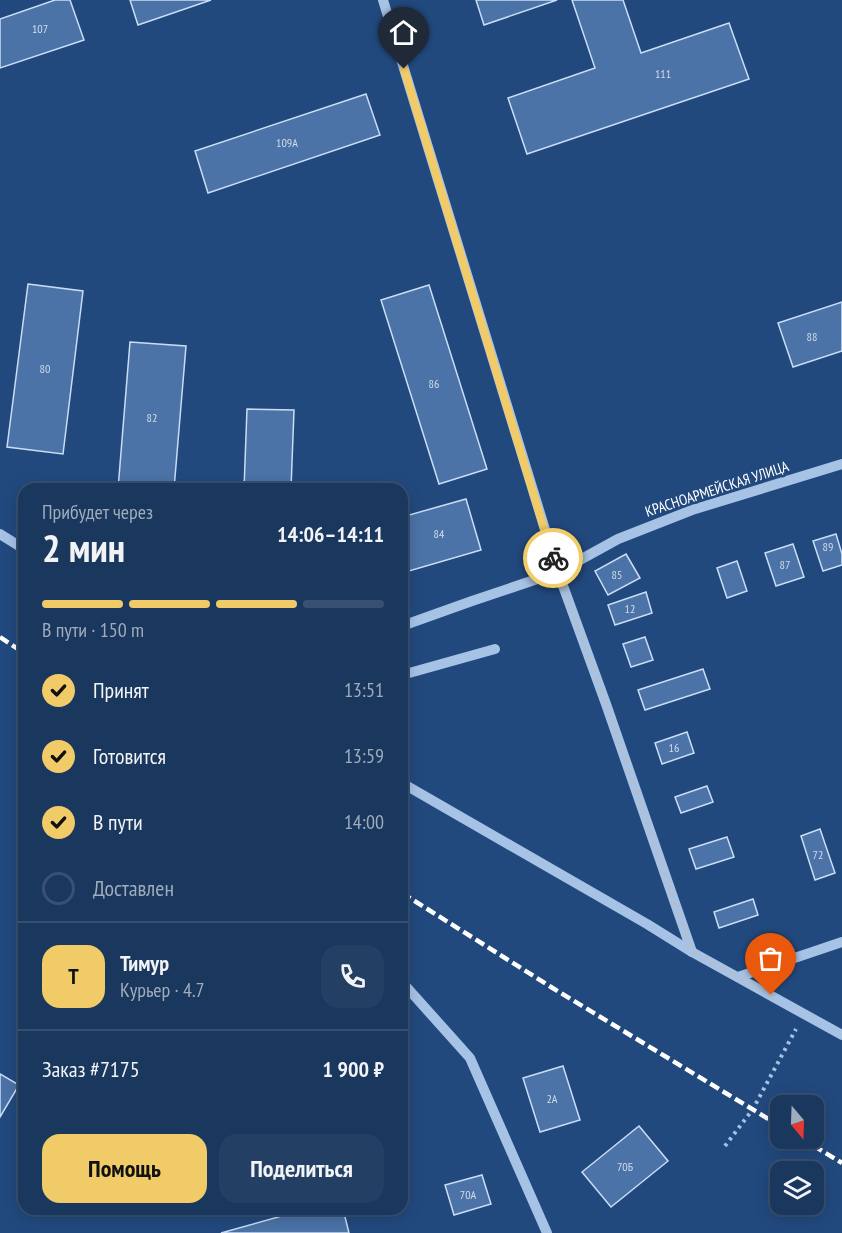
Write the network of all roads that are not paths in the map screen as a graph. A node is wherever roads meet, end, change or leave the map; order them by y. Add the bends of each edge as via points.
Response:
1 (383, 0) edge
2 (842, 464) edge
3 (0, 534) edge
4 (18, 545) edge
5 (558, 572) junction
6 (408, 625) edge
7 (495, 649) dead end
8 (408, 673) edge
9 (408, 786) edge
10 (842, 942) edge
11 (692, 952) junction
12 (738, 977) junction
13 (408, 989) edge
14 (842, 1035) edge
15 (547, 1233) edge

1 - 5 street
2 - 5 street, КРАСНОАРМЕЙСКАЯ УЛИЦА via 681,514 618,539
3 - 4 street
5 - 6 street, КРАСНОАРМЕЙСКАЯ УЛИЦА
5 - 11 street
7 - 8 street
9 - 11 street
10 - 12 street
11 - 12 street
12 - 14 street
13 - 15 street via 470,1058

